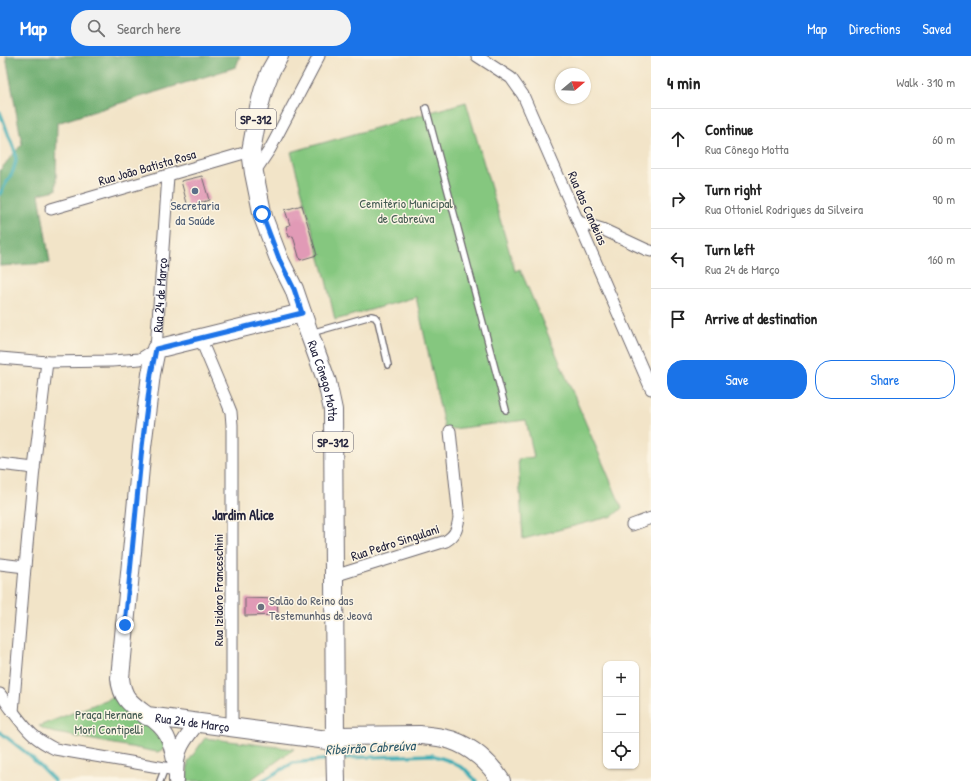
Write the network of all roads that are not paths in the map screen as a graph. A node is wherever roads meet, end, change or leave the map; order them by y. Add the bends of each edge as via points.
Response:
1 (278, 56) edge
2 (319, 56) edge
3 (477, 56) edge
4 (426, 108) dead end
5 (251, 151) junction
6 (254, 173) junction
7 (168, 176) junction
8 (51, 209) dead end
9 (579, 222) junction
10 (651, 251) edge
11 (302, 313) junction
12 (309, 333) junction
13 (200, 338) junction
14 (156, 349) junction
15 (0, 358) edge
16 (47, 362) junction
17 (388, 365) dead end
18 (651, 389) edge
19 (506, 410) dead end
20 (450, 431) dead end
21 (0, 464) edge
22 (34, 468) junction
23 (651, 518) edge
24 (632, 525) dead end
25 (0, 564) edge
26 (24, 567) junction
27 (334, 576) junction
28 (0, 694) edge
29 (13, 712) junction
30 (197, 723) junction
31 (169, 726) junction
32 (232, 728) junction
33 (335, 742) junction
34 (172, 773) edge
35 (336, 775) edge
36 (160, 781) edge
37 (501, 781) edge

1 - 5 main road, Rua Cônego Motta / SP-312 via 264,88
2 - 6 street via 270,149
3 - 9 street, Rua das Candeias via 511,78 523,95
4 - 19 lane
5 - 6 main road, Rua Cônego Motta / SP-312
5 - 7 street, Rua João Batista Rosa
6 - 11 main road, Rua Cônego Motta / SP-312 via 263,217
7 - 8 street, Rua João Batista Rosa
7 - 14 street, Rua 24 de Março
9 - 10 street via 602,229
9 - 18 street, Rua das Candeias
11 - 12 main road, Rua Cônego Motta / SP-312
11 - 13 main road
12 - 17 lane via 375,317
12 - 27 main road, Rua Cônego Motta / SP-312 via 327,382 333,410
13 - 14 main road
13 - 32 street, Rua Izidoro Franceschini via 229,407 232,425
14 - 16 street via 140,359
14 - 31 main road, Rua 24 de Março via 142,447 120,678 124,695 132,704 147,716
15 - 16 street
16 - 22 street
20 - 27 street, Rua Pedro Singulani via 459,518 452,538
21 - 22 street
22 - 26 street
23 - 24 street
25 - 26 street
26 - 29 street
27 - 33 main road, Rua Cônego Motta / SP-312
28 - 29 street
29 - 34 street via 33,735 55,749
30 - 31 main road, Rua 24 de Março
30 - 32 main road, Rua 24 de Março
30 - 34 street via 180,748
31 - 34 street
32 - 33 main road, Rua 24 de Março
33 - 35 main road, Rua Cônego Motta / SP-312
33 - 37 main road, Rua 24 de Março via 420,736 452,740 483,759
34 - 36 lane

